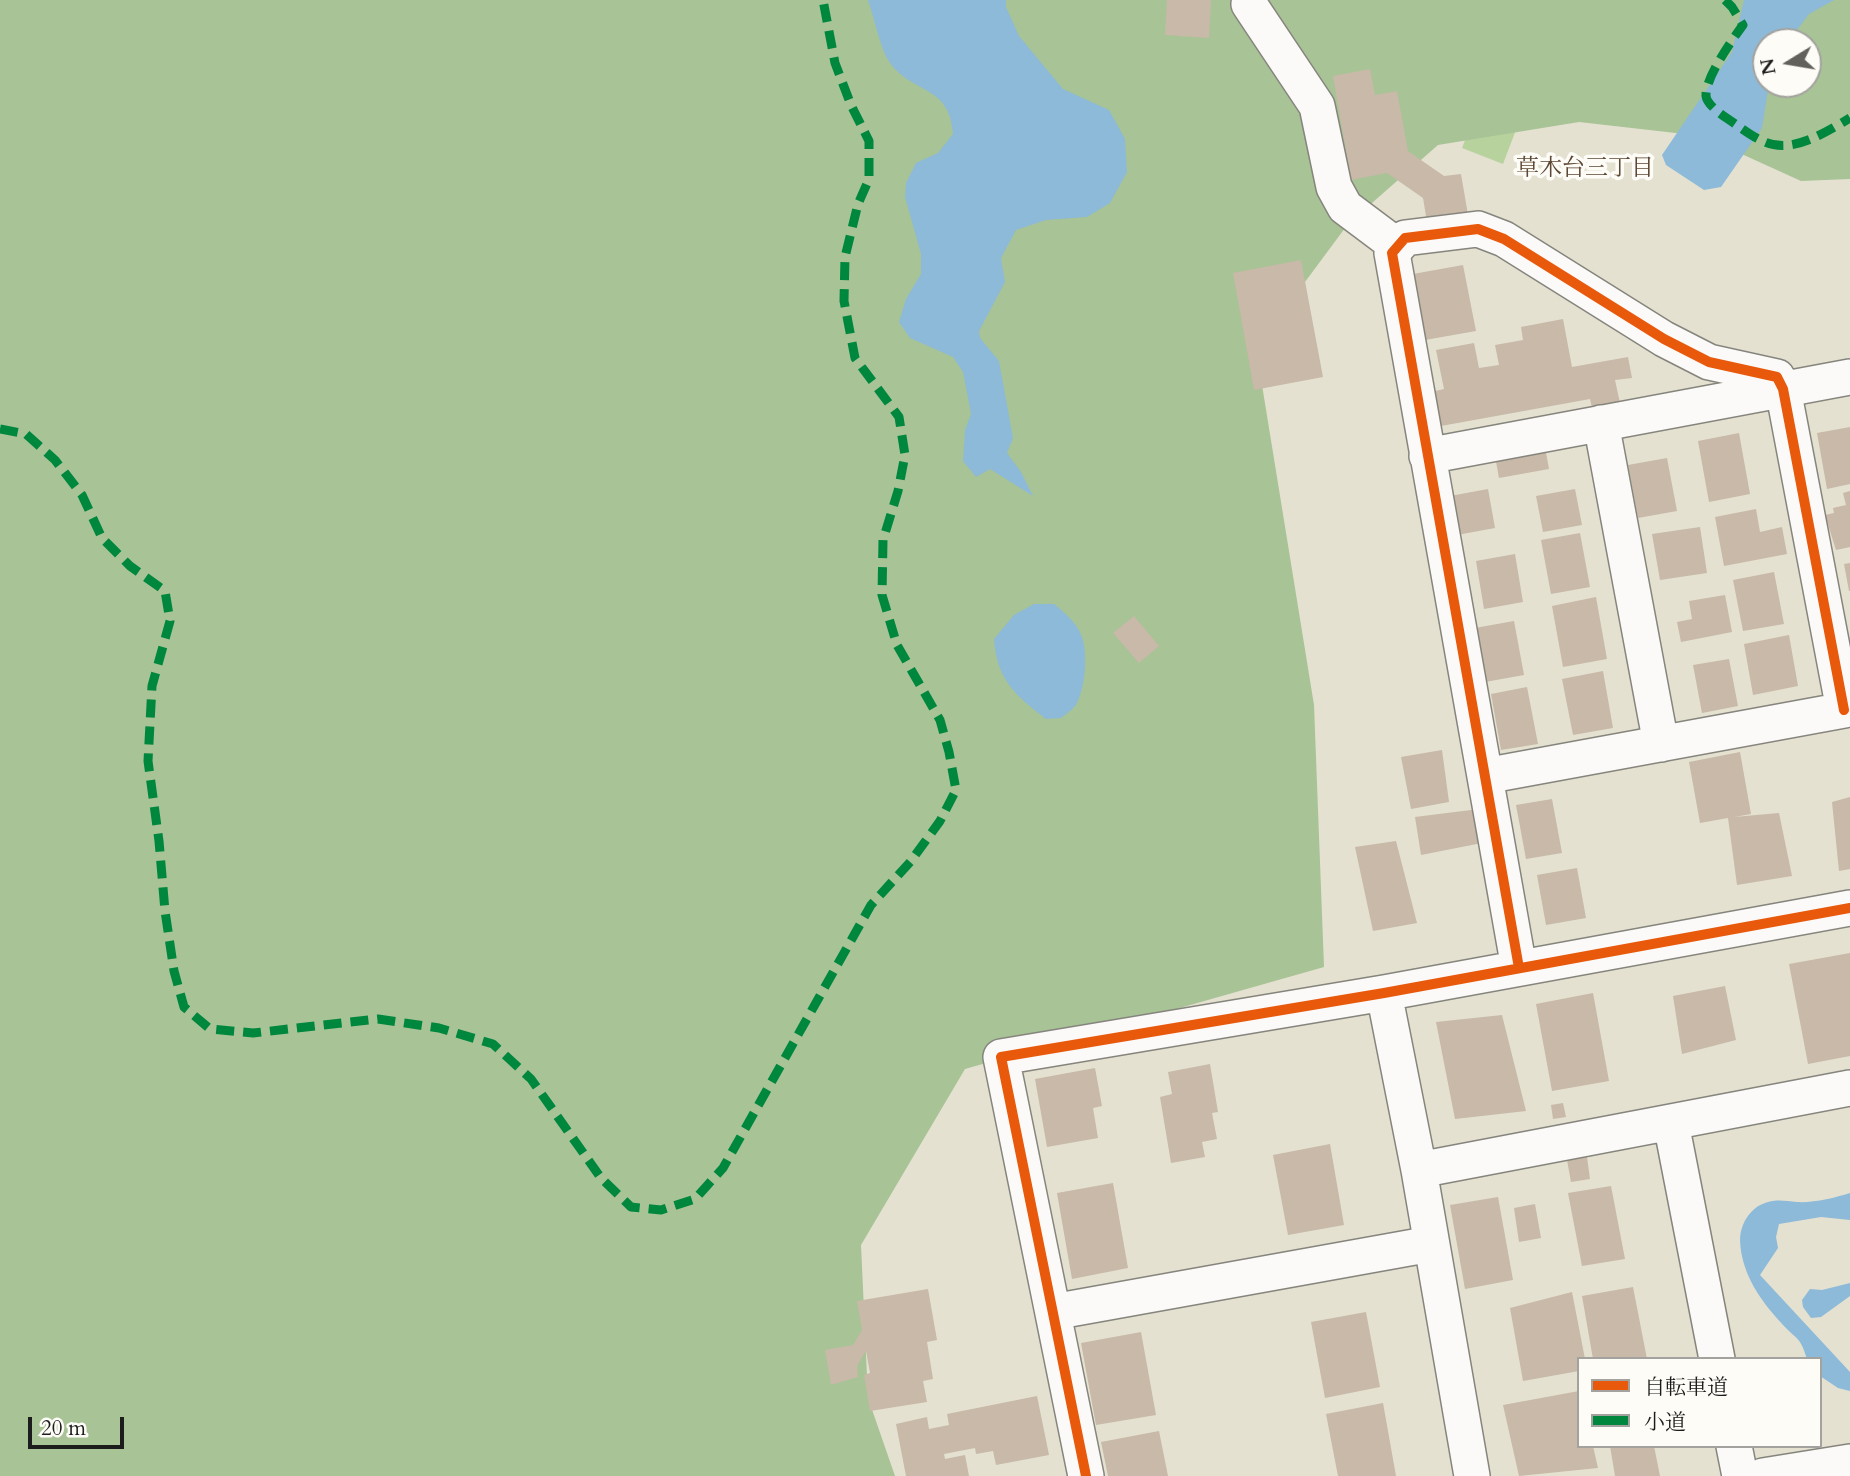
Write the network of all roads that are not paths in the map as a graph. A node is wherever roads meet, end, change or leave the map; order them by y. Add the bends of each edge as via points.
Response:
1 (1249, 4) dead end
2 (1398, 246) junction
3 (1850, 377) edge
4 (1783, 389) junction
5 (1601, 424) junction
6 (1427, 456) junction
7 (1847, 710) edge
8 (1661, 744) junction
9 (1485, 776) junction
10 (1850, 908) edge
11 (1519, 968) junction
12 (1384, 993) junction
13 (1850, 1088) edge
14 (1671, 1123) junction
15 (1419, 1170) junction
16 (1431, 1244) junction
17 (1052, 1312) junction
18 (1717, 1357) edge
19 (1734, 1448) edge
20 (1850, 1462) edge
21 (1086, 1476) edge
22 (1472, 1476) edge
23 (1740, 1476) edge
24 (1763, 1476) edge

1 - 2 street via 1317,106 1334,187 1345,207
2 - 4 street via 1405,238 1478,229 1504,239 1664,339 1709,362 1777,377
2 - 6 street via 1392,253
3 - 4 street
4 - 5 street
4 - 7 street
5 - 6 street
5 - 8 street
6 - 9 street
7 - 8 street
8 - 9 street
9 - 11 street
10 - 11 street
11 - 12 street
12 - 15 street
12 - 17 street via 1001,1057
13 - 14 street
14 - 15 street
14 - 18 street
15 - 16 street
16 - 17 street
16 - 22 street
17 - 21 street
19 - 23 street
20 - 24 street

